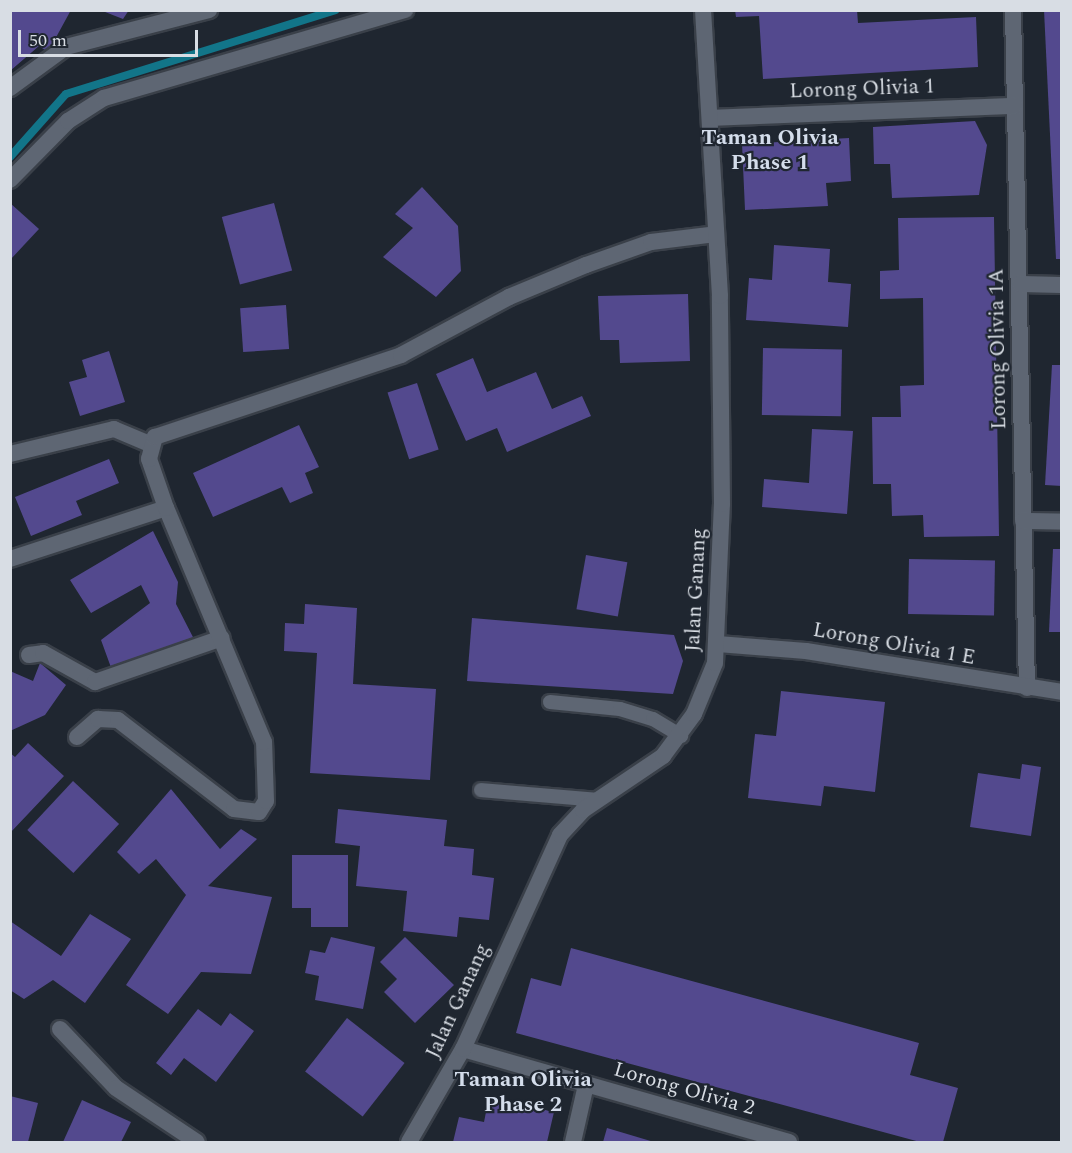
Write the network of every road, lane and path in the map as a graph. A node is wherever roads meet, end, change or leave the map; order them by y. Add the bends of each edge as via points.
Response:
1 (209, 10) edge
2 (405, 10) edge
3 (704, 10) edge
4 (1013, 10) edge
5 (10, 88) edge
6 (1015, 106) junction
7 (710, 118) junction
8 (10, 180) edge
9 (716, 234) junction
10 (1020, 284) junction
11 (1062, 285) edge
12 (150, 444) junction
13 (10, 453) edge
14 (166, 508) junction
15 (1023, 521) junction
16 (1062, 522) edge
17 (10, 559) edge
18 (222, 638) junction
19 (718, 644) junction
20 (29, 656) dead end
21 (1028, 688) junction
22 (1062, 692) edge
23 (550, 702) dead end
24 (681, 736) junction
25 (77, 737) dead end
26 (481, 790) dead end
27 (598, 800) junction
28 (60, 1029) dead end
29 (462, 1049) junction
30 (586, 1085) junction
31 (197, 1143) edge
32 (408, 1143) edge
33 (573, 1143) edge
34 (789, 1143) edge

1 - 5 street via 66,47
2 - 8 street via 104,98 68,121
3 - 7 street, Jalan Ganang
4 - 6 street, Lorong Olivia 1A
6 - 7 street, Lorong Olivia 1
6 - 10 street, Lorong Olivia 1A
7 - 9 street, Jalan Ganang
9 - 12 street via 651,242 586,266 509,297 401,355 163,432
9 - 19 street, Jalan Ganang via 722,434
10 - 11 street
10 - 15 street, Lorong Olivia 1A
12 - 13 street via 114,429
12 - 14 street via 149,459
14 - 17 street
14 - 18 street
15 - 16 street
15 - 21 street, Lorong Olivia 1A
18 - 20 street via 95,682 43,653
18 - 25 street via 264,742 268,784 259,812 234,809 118,720 98,719
19 - 21 street, Lorong Olivia 1 E via 806,651
19 - 24 street, Jalan Ganang via 704,692
21 - 22 street, Lorong Olivia 1 E
23 - 24 lane via 620,709 653,719
24 - 27 street, Jalan Ganang via 663,756
26 - 27 lane
27 - 29 street, Jalan Ganang via 560,835
28 - 31 street via 116,1088
29 - 30 street, Lorong Olivia 2
29 - 32 street, Jalan Ganang
30 - 33 street
30 - 34 street, Lorong Olivia 2

